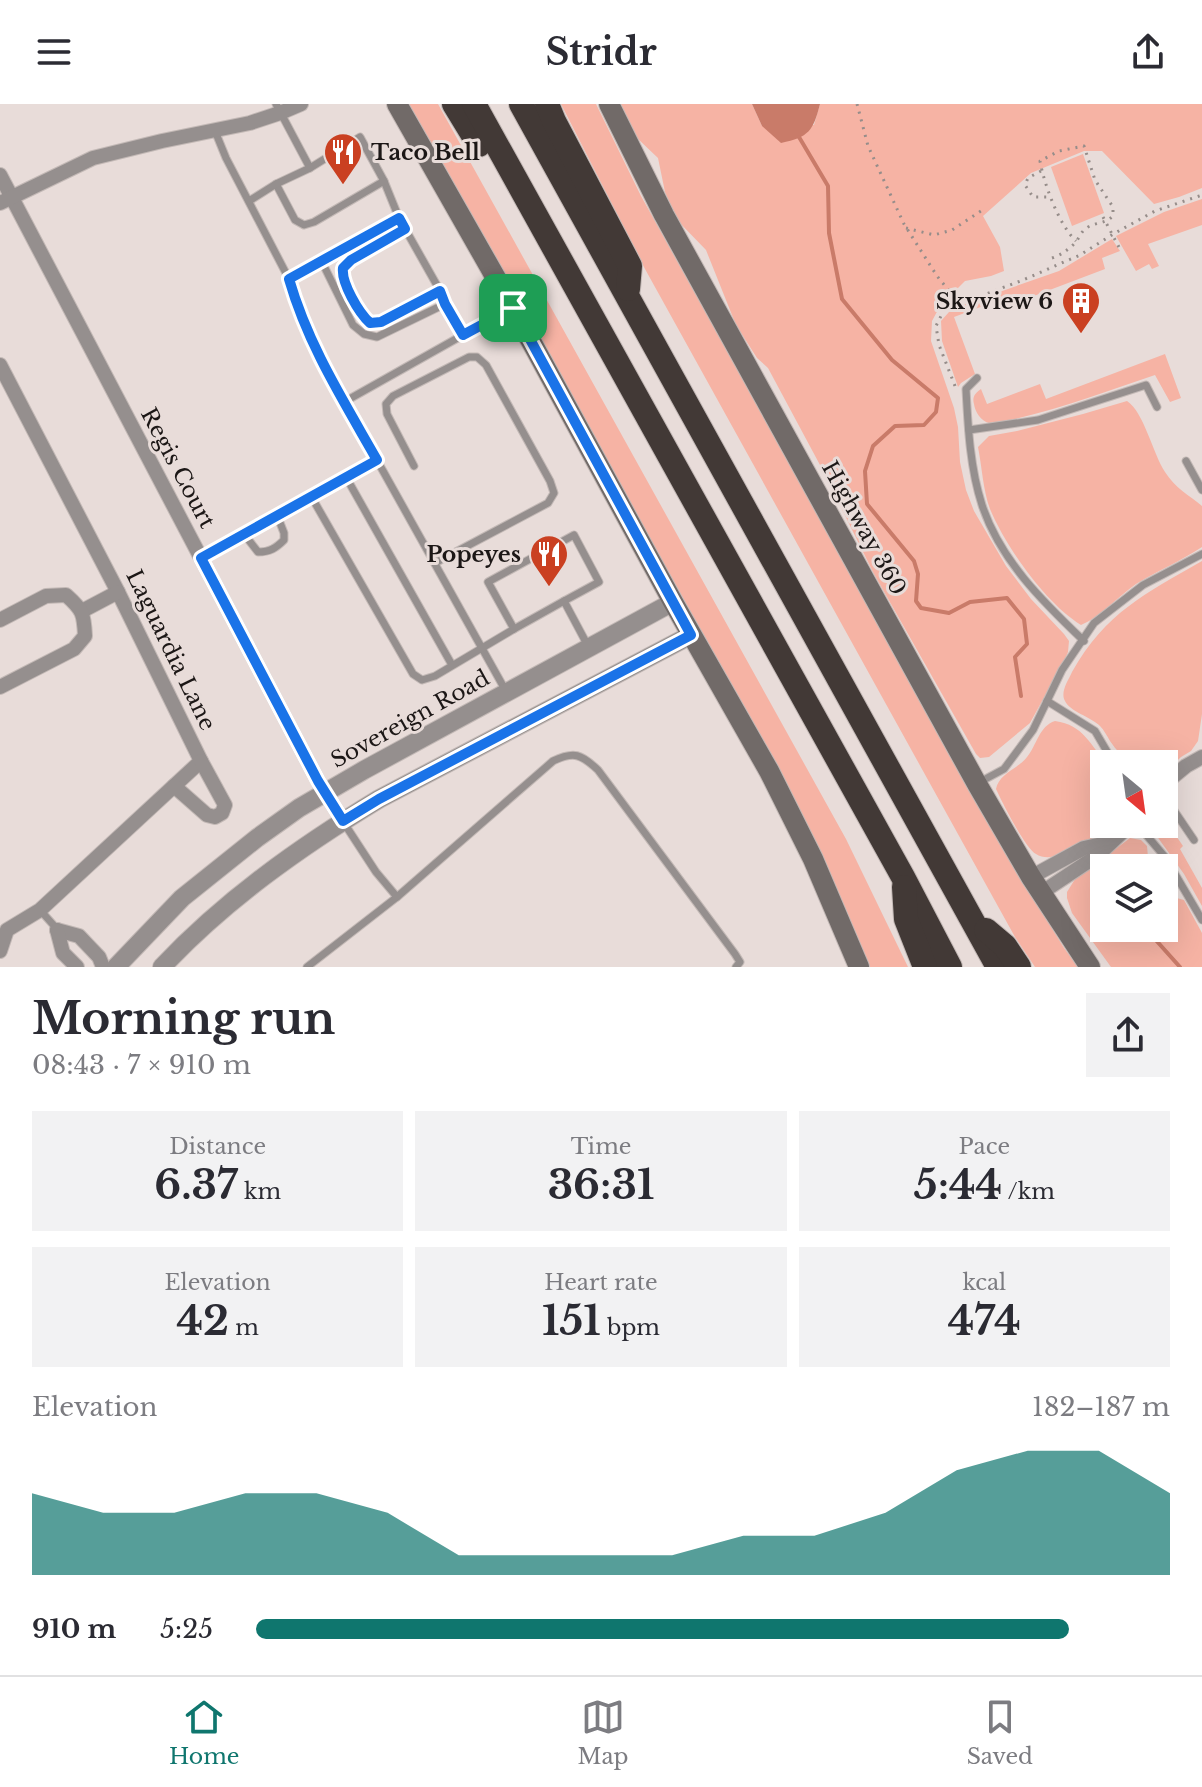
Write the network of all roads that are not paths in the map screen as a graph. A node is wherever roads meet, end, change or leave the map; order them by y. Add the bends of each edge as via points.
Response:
1 (301, 104) edge
2 (397, 104) edge
3 (454, 104) edge
4 (474, 104) edge
5 (521, 104) edge
6 (547, 104) edge
7 (609, 104) edge
8 (278, 109) edge
9 (215, 131) junction
10 (310, 168) junction
11 (510, 171) junction
12 (0, 175) edge
13 (384, 181) junction
14 (276, 184) junction
15 (6, 200) edge
16 (249, 201) junction
17 (399, 218) junction
18 (405, 229) junction
19 (321, 260) junction
20 (289, 279) junction
21 (440, 291) junction
22 (627, 295) junction
23 (445, 304) junction
24 (513, 308) junction
25 (463, 335) junction
26 (0, 365) edge
27 (977, 378) dead end
28 (344, 402) junction
29 (1157, 407) dead end
30 (969, 430) junction
31 (377, 460) junction
32 (1186, 461) dead end
33 (414, 466) dead end
34 (346, 477) junction
35 (1202, 490) edge
36 (311, 496) junction
37 (277, 515) junction
38 (244, 534) junction
39 (1202, 554) edge
40 (201, 558) junction
41 (435, 563) junction
42 (118, 592) junction
43 (564, 601) junction
44 (673, 602) junction
45 (82, 611) junction
46 (0, 620) edge
47 (514, 629) junction
48 (691, 635) junction
49 (1084, 641) junction
50 (481, 647) junction
51 (589, 648) junction
52 (452, 665) junction
53 (0, 687) edge
54 (507, 693) junction
55 (1047, 701) junction
56 (1106, 750) edge
57 (1202, 757) edge
58 (201, 761) junction
59 (1178, 773) edge
60 (977, 784) junction
61 (174, 786) junction
62 (325, 793) junction
63 (1178, 816) edge
64 (343, 821) junction
65 (1116, 838) edge
66 (1147, 838) edge
67 (1194, 840) dead end
68 (903, 877) junction
69 (1036, 885) junction
70 (397, 897) junction
71 (40, 910) junction
72 (971, 919) junction
73 (1202, 920) edge
74 (57, 930) junction
75 (0, 951) edge
76 (77, 967) edge
77 (103, 967) edge
78 (116, 967) edge
79 (162, 967) edge
80 (307, 967) edge
81 (736, 967) edge
82 (859, 967) edge
83 (925, 967) edge
84 (950, 967) edge
85 (998, 967) edge
86 (1019, 967) edge
87 (1090, 967) edge

1 - 8 street
2 - 24 main road
3 - 11 highway via 488,161
4 - 11 highway
5 - 22 highway
6 - 22 highway via 630,266
7 - 60 main road, Highway 360 via 664,215
8 - 9 street
8 - 10 lane
9 - 15 street via 93,158
9 - 16 lane
10 - 13 lane via 360,137
10 - 14 lane
11 - 68 highway
12 - 15 street, Regis Court
13 - 14 lane via 304,225 295,220
13 - 17 lane
14 - 16 lane
15 - 40 street, Regis Court
16 - 20 lane
17 - 18 lane
17 - 19 lane
18 - 21 lane
18 - 21 lane via 345,264 345,284 370,323
19 - 20 lane
19 - 23 lane via 353,325 364,334 377,337
20 - 28 lane via 299,313
21 - 23 lane
22 - 72 highway
23 - 25 lane
24 - 25 lane
24 - 44 main road
25 - 28 lane
26 - 42 street, Laguardia Lane
27 - 30 lane via 966,389
28 - 31 lane
29 - 30 lane via 1146,385 1038,420
30 - 49 lane via 982,505 998,540 1044,604
31 - 34 lane
31 - 41 lane
32 - 35 lane
33 - 41 lane via 386,404 431,376 477,357 554,493 548,503
34 - 36 lane
34 - 52 lane
36 - 37 lane
36 - 52 lane via 413,674 422,680
37 - 38 lane
37 - 38 lane via 284,533 277,547 258,552
38 - 40 lane
39 - 49 lane via 1143,585 1094,623
40 - 62 street, Regis Court
41 - 50 lane
42 - 45 street
42 - 58 street, Laguardia Lane
43 - 47 lane
43 - 47 lane via 599,582 574,535 488,582
43 - 51 lane
44 - 48 main road
44 - 51 street, Sovereign Road
45 - 46 street via 66,595 46,596
45 - 53 street via 85,636 74,649
47 - 50 lane
48 - 64 street
48 - 82 main road via 813,859
49 - 55 lane
50 - 52 lane
50 - 54 lane
51 - 54 street, Sovereign Road
54 - 62 street, Sovereign Road
55 - 56 lane via 1095,731
55 - 60 lane via 1004,769
57 - 59 street
58 - 61 street, Laguardia Lane
58 - 61 street via 225,805 222,813 207,815
60 - 69 main road, Highway 360
61 - 71 street, Laguardia Lane
62 - 64 street, Regis Court
62 - 78 street, Sovereign Road via 182,898
63 - 67 lane
64 - 70 lane
64 - 79 street via 244,890
65 - 69 street via 1098,855
66 - 73 lane via 1165,857
68 - 83 highway via 906,919
68 - 84 highway
69 - 87 main road, Highway 360
70 - 80 lane
70 - 81 lane via 553,761 568,754 598,770 735,954 740,962
71 - 74 lane
71 - 75 street, Laguardia Lane via 7,930
72 - 85 highway
72 - 86 highway via 1005,946
74 - 76 street via 63,953
74 - 77 street via 79,936

